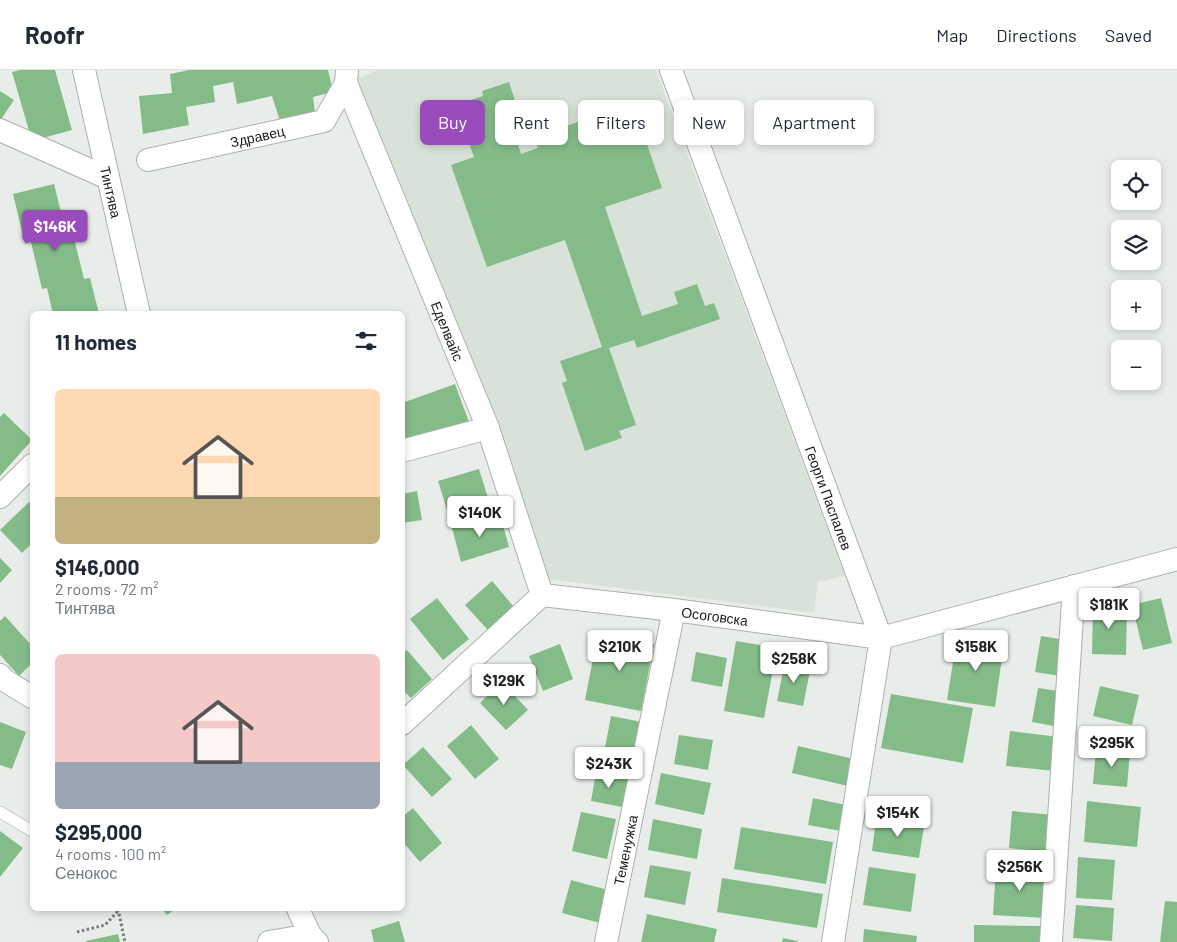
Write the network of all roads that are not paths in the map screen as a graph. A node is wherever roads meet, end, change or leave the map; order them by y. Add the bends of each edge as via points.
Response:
1 (84, 70) edge
2 (671, 70) edge
3 (346, 76) edge
4 (0, 130) edge
5 (148, 160) dead end
6 (108, 178) junction
7 (138, 311) edge
8 (488, 428) junction
9 (405, 450) edge
10 (30, 466) edge
11 (0, 497) edge
12 (1177, 559) edge
13 (1074, 586) junction
14 (542, 595) junction
15 (674, 610) junction
16 (881, 638) junction
17 (0, 675) edge
18 (30, 696) edge
19 (405, 721) edge
20 (0, 812) edge
21 (30, 830) edge
22 (299, 911) edge
23 (313, 938) edge
24 (269, 942) edge
25 (606, 942) edge
26 (834, 942) edge
27 (1051, 942) edge

1 - 6 street, Тинтява
2 - 16 street, Георги Паспалев
3 - 5 street, Здравец via 324,121
3 - 8 street, Еделвайс
4 - 6 street
6 - 7 street, Тинтява
8 - 9 street
8 - 14 street, Еделвайс
10 - 11 street
12 - 13 street, Осоговска
13 - 16 street, Осоговска
13 - 27 street
14 - 15 street, Осоговска
14 - 19 street
15 - 16 street, Осоговска
15 - 25 street, Теменужка
16 - 26 street, Георги Паспалев
17 - 18 street
20 - 21 lane
22 - 23 street
23 - 24 street

